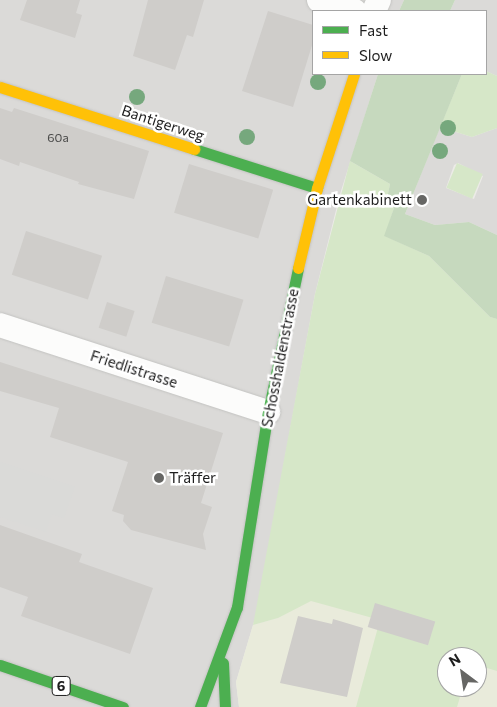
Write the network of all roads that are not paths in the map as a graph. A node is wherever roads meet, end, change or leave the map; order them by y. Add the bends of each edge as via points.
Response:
1 (318, 0) edge
2 (351, 10) edge
3 (354, 75) edge
4 (0, 87) edge
5 (317, 188) junction
6 (0, 325) edge
7 (268, 412) junction
8 (224, 646) junction
9 (0, 665) edge
10 (123, 707) edge
11 (200, 707) edge
12 (226, 707) edge

1 - 2 street
3 - 5 street, Schosshaldenstrasse
4 - 5 street, Bantigerweg
5 - 7 street, Schosshaldenstrasse via 292,289
6 - 7 street, Friedlistrasse
7 - 8 street, Schosshaldenstrasse via 240,589
8 - 11 street, Schosshaldenstrasse
8 - 12 street, Schosshaldenstrasse
9 - 10 street, 6

